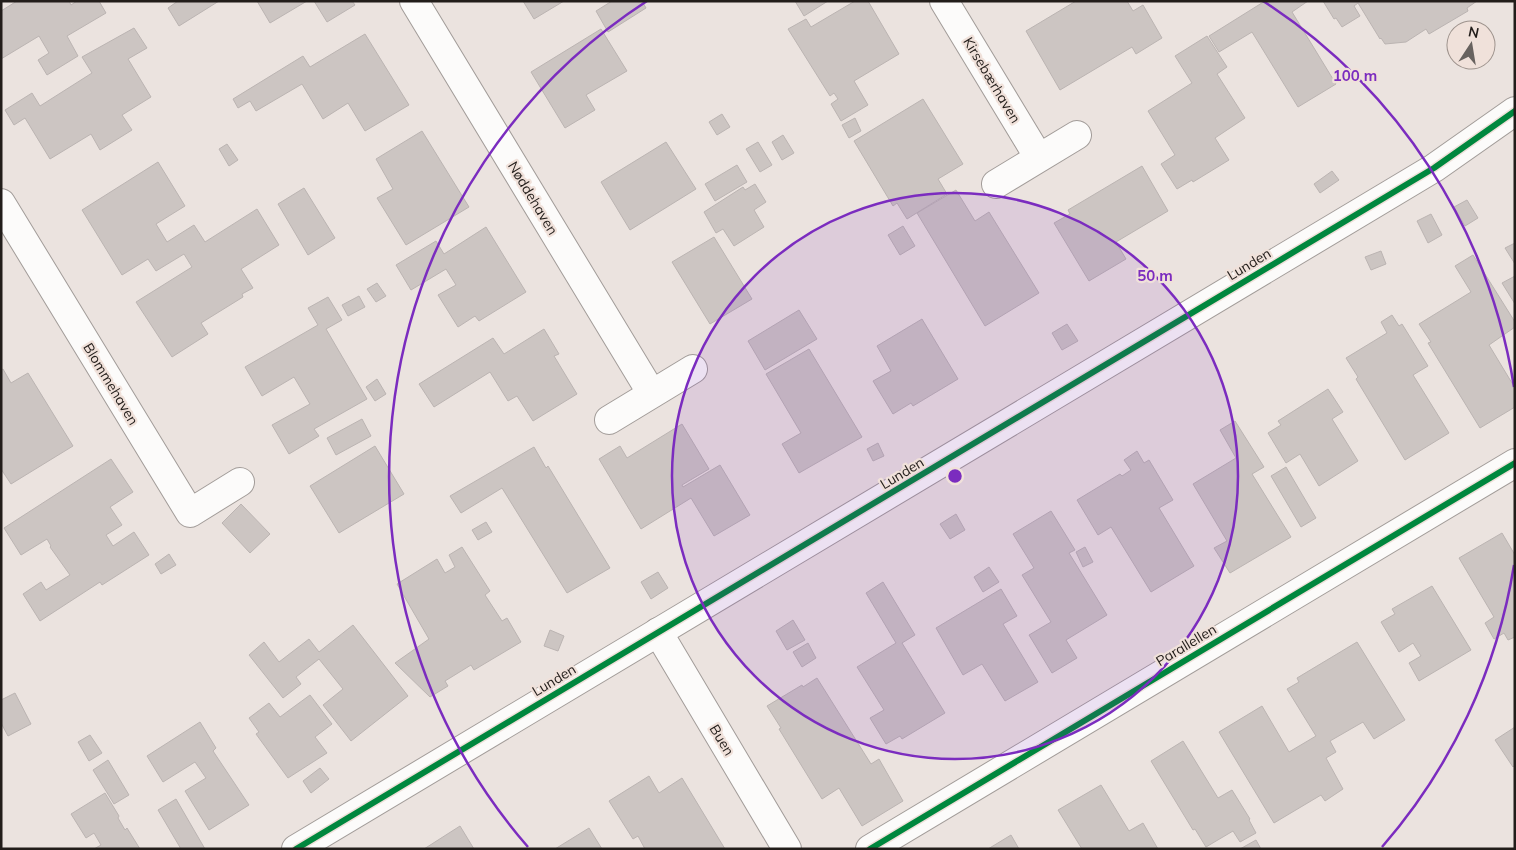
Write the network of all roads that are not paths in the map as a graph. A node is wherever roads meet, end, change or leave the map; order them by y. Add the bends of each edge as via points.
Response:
1 (414, 1) edge
2 (944, 1) edge
3 (1515, 111) edge
4 (1077, 135) dead end
5 (1039, 158) junction
6 (996, 184) dead end
7 (1, 203) edge
8 (693, 369) dead end
9 (652, 394) junction
10 (609, 420) dead end
11 (1515, 462) edge
12 (240, 482) dead end
13 (658, 632) junction
14 (296, 849) edge
15 (787, 849) edge
16 (870, 849) edge

1 - 9 street, Nøddehaven
2 - 5 street, Kirsebærhaven
3 - 13 street, Lunden via 1434,168
4 - 5 street
5 - 6 street
7 - 12 street, Blommehaven via 190,513
8 - 9 street
9 - 10 street
11 - 16 street, Parallellen
13 - 14 street, Lunden
13 - 15 street, Buen

